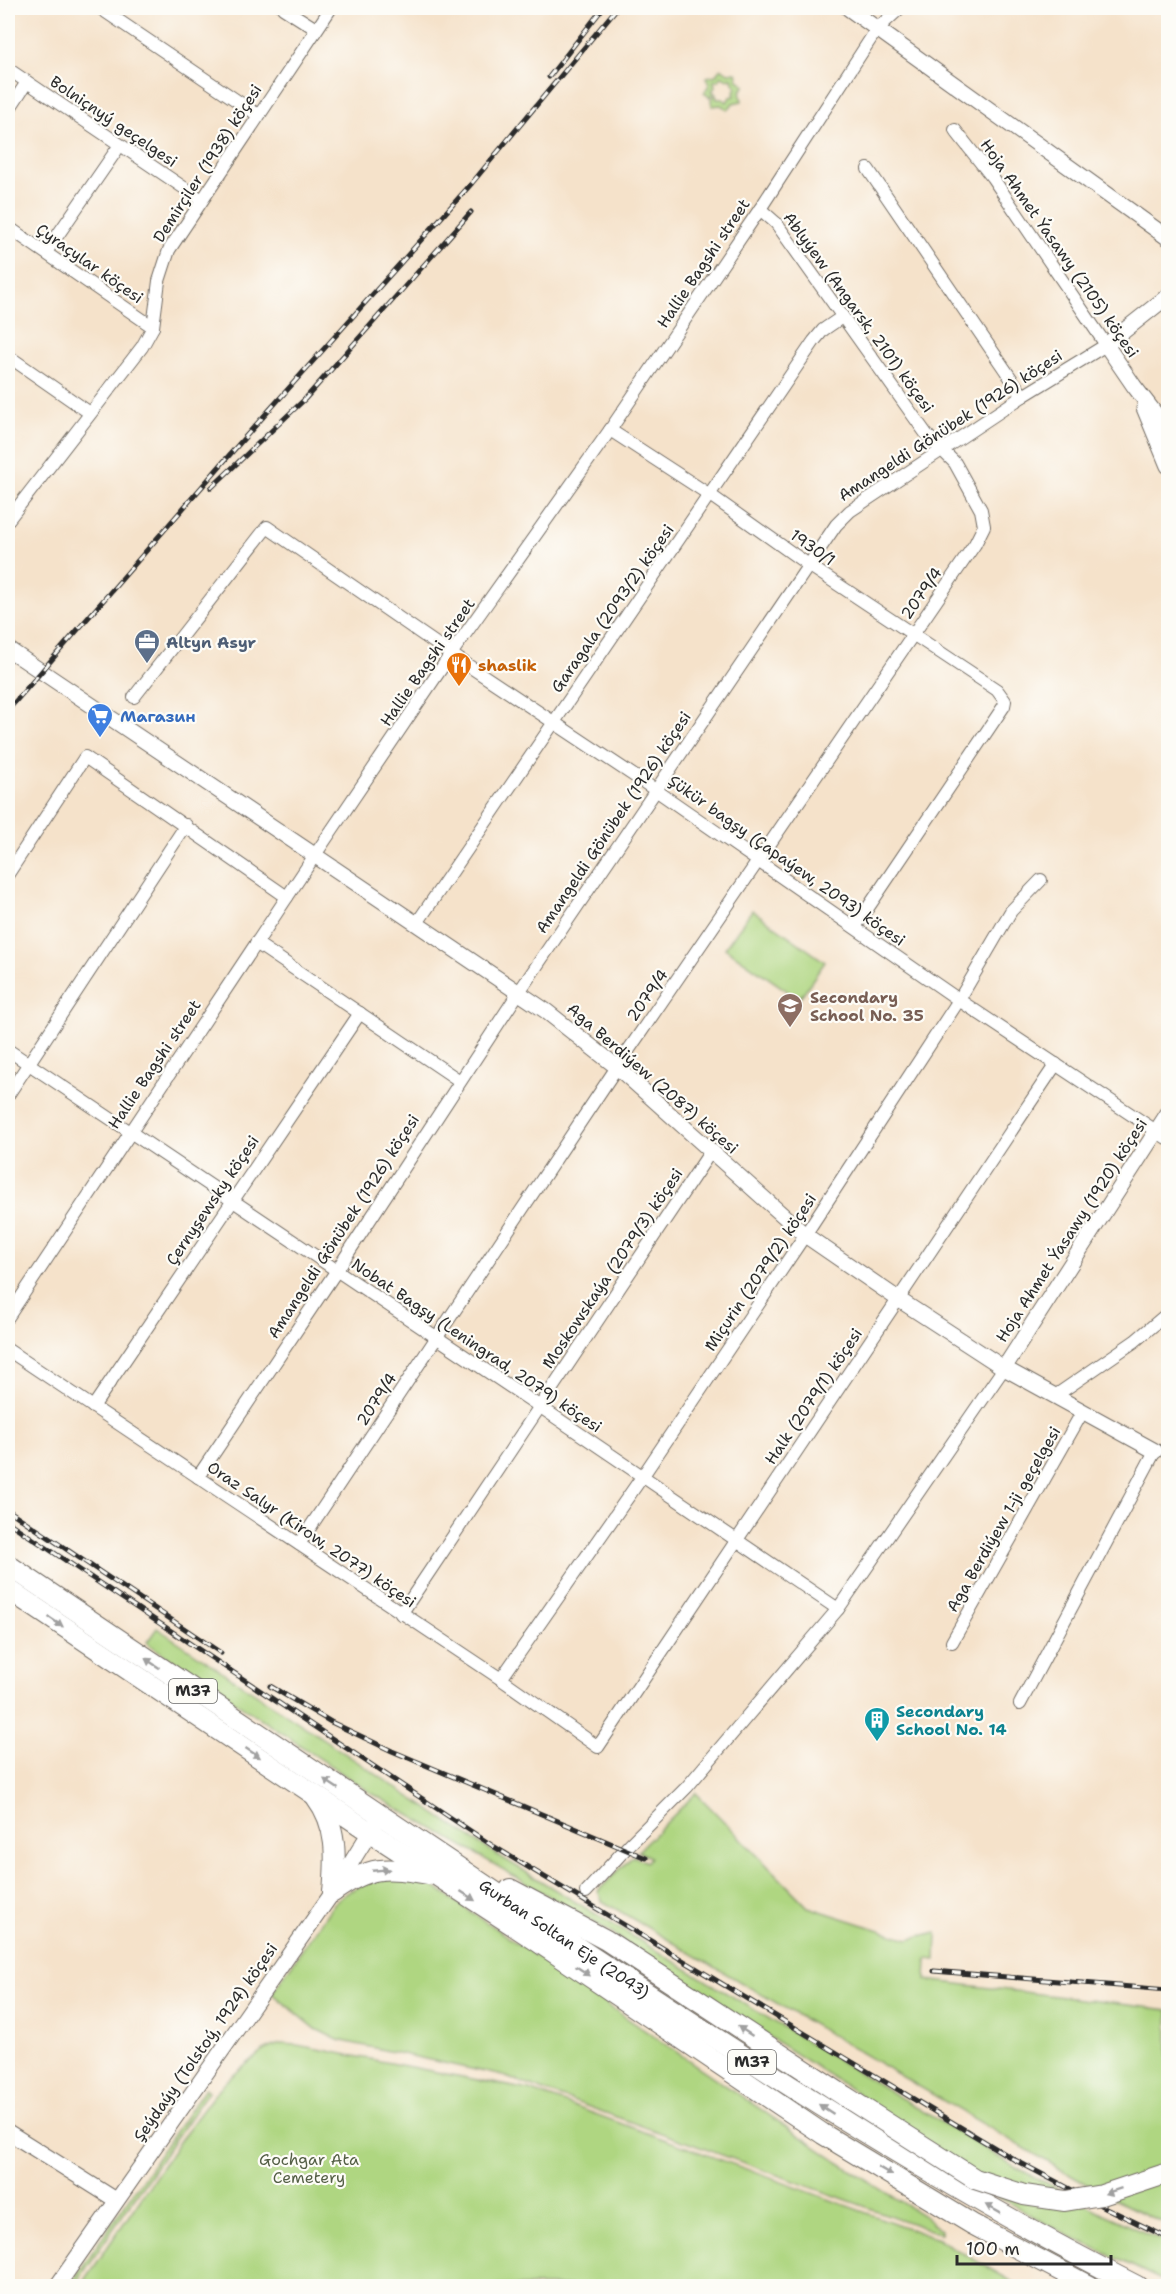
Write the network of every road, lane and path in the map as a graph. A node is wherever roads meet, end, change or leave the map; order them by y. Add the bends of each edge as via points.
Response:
1 (100, 8) edge
2 (283, 8) edge
3 (331, 8) edge
4 (848, 8) edge
5 (900, 8) edge
6 (316, 29) junction
7 (877, 29) junction
8 (8, 69) edge
9 (27, 82) junction
10 (8, 111) edge
11 (258, 115) junction
12 (955, 130) dead end
13 (120, 145) junction
14 (868, 170) dead end
15 (202, 200) junction
16 (760, 209) junction
17 (8, 227) edge
18 (1168, 238) edge
19 (46, 252) junction
20 (1168, 296) edge
21 (842, 317) junction
22 (153, 327) junction
23 (1106, 345) junction
24 (8, 356) edge
25 (1134, 387) junction
26 (1023, 396) junction
27 (90, 413) junction
28 (610, 430) junction
29 (1168, 430) edge
30 (942, 451) junction
31 (1168, 466) edge
32 (710, 495) junction
33 (8, 518) edge
34 (984, 526) joint
35 (810, 566) junction
36 (912, 634) junction
37 (8, 649) edge
38 (451, 654) junction
39 (134, 697) dead end
40 (553, 723) junction
41 (657, 791) junction
42 (186, 825) junction
43 (315, 855) junction
44 (760, 861) junction
45 (8, 874) edge
46 (1041, 880) dead end
47 (287, 897) junction
48 (417, 923) junction
49 (855, 927) junction
50 (256, 943) junction
51 (519, 992) junction
52 (959, 1000) junction
53 (360, 1013) junction
54 (8, 1050) edge
55 (29, 1064) junction
56 (1056, 1064) junction
57 (617, 1067) junction
58 (460, 1082) junction
59 (8, 1095) edge
60 (1168, 1113) edge
61 (129, 1130) junction
62 (1163, 1135) edge
63 (711, 1151) junction
64 (232, 1199) junction
65 (805, 1235) junction
66 (337, 1270) junction
67 (898, 1299) junction
68 (1168, 1313) edge
69 (8, 1317) edge
70 (436, 1337) junction
71 (8, 1350) edge
72 (1004, 1368) junction
73 (1055, 1396) junction
74 (539, 1406) junction
75 (93, 1407) junction
76 (1083, 1411) junction
77 (1155, 1451) joint
78 (198, 1477) junction
79 (642, 1477) junction
80 (737, 1540) junction
81 (299, 1544) junction
82 (8, 1565) edge
83 (8, 1589) edge
84 (838, 1609) junction
85 (401, 1614) junction
86 (952, 1642) dead end
87 (501, 1679) junction
88 (1020, 1704) dead end
89 (598, 1747) joint
90 (311, 1791) junction
91 (375, 1824) junction
92 (411, 1837) junction
93 (435, 1875) junction
94 (333, 1892) junction
95 (586, 1892) dead end
96 (8, 2132) edge
97 (1168, 2173) edge
98 (116, 2200) junction
99 (1081, 2284) edge
100 (57, 2286) edge
101 (1137, 2286) edge

1 - 11 street
2 - 6 street
3 - 6 street, Demirçiler (1938) köçesi
4 - 7 street
5 - 7 street, Hallie Bagshi street
6 - 11 street, Demirçiler (1938) köçesi
7 - 16 street, Hallie Bagshi street
7 - 18 street
8 - 9 street, Bolniçnyý geçelgesi
9 - 10 street
9 - 13 street, Bolniçnyý geçelgesi
11 - 15 street, Demirçiler (1938) köçesi
12 - 23 street, Hoja Ahmet Ýasawy (2105) köçesi via 992,177
13 - 15 street, Bolniçnyý geçelgesi
13 - 19 street
14 - 26 street
15 - 22 street, Demirçiler (1938) köçesi via 166,257
16 - 21 street, Ablyýew (Angarsk, 2101) köçesi via 776,223
16 - 28 street, Hallie Bagshi street
17 - 19 street, Çyraçylar köçesi
19 - 22 street, Çyraçylar köçesi
20 - 23 street, Amangeldi Gönübek (1926) köçesi
21 - 30 street, Ablyýew (Angarsk, 2101) köçesi
21 - 32 street, Garagala (2093/2) köçesi via 814,341
22 - 27 street, Demirçiler (1938) köçesi
23 - 25 street, Hoja Ahmet Ýasawy (2105) köçesi
23 - 26 street, Amangeldi Gönübek (1926) köçesi
24 - 27 street
25 - 29 street, Hoja Ahmet Ýasawy (2105) köçesi
25 - 31 street, Hoja Ahmet Ýasawy (2105) köçesi
26 - 30 street, Amangeldi Gönübek (1926) köçesi
27 - 33 street, Demirçiler (1938) köçesi
28 - 32 street, 1930/1
28 - 38 street, Hallie Bagshi street
30 - 34 street, Ablyýew (Angarsk, 2101) köçesi via 955,463 981,510
30 - 35 street, Amangeldi Gönübek (1926) köçesi via 842,518
32 - 35 street, 1930/1
32 - 40 street, Garagala (2093/2) köçesi
34 - 36 street, 2079/4 / 2079/4
35 - 36 street, 1930/1
35 - 41 street, Amangeldi Gönübek (1926) köçesi
36 - 44 street, 2079/4 / 2079/4
36 - 49 street, 1930/1 via 997,690 1005,700 1004,706
37 - 43 street, Aga Berdiýew (2087) köçesi
38 - 39 street, Şükür bagşy (Çapaýew, 2093) köçesi via 267,527
38 - 40 street, Şükür bagşy (Çapaýew, 2093) köçesi
38 - 43 street, Hallie Bagshi street
40 - 41 street, Şükür bagşy (Çapaýew, 2093) köçesi
40 - 48 street, Garagala (2093/2) köçesi
41 - 44 street, Şükür bagşy (Çapaýew, 2093) köçesi
41 - 51 street, Amangeldi Gönübek (1926) köçesi
42 - 45 street via 85,757
42 - 47 street
42 - 55 street
43 - 47 street, Hallie Bagshi street
43 - 48 street, Aga Berdiýew (2087) köçesi
44 - 49 street, Şükür bagşy (Çapaýew, 2093) köçesi
44 - 57 street, 2079/4 / 2079/4
46 - 52 street, Miçurin (2079/2) köçesi via 1011,911
47 - 50 street, Hallie Bagshi street
48 - 51 street, Aga Berdiýew (2087) köçesi
49 - 52 street, Şükür bagşy (Çapaýew, 2093) köçesi
50 - 53 street
50 - 61 street, Hallie Bagshi street
51 - 57 street, Aga Berdiýew (2087) köçesi
51 - 58 street, Amangeldi Gönübek (1926) köçesi
52 - 56 street, Şükür bagşy (Çapaýew, 2093) köçesi
52 - 65 street, Miçurin (2079/2) köçesi
53 - 58 street
53 - 64 street, Çernyşewsky köçesi
54 - 55 street, Nobat Bagşy (Leningrad, 2079) köçesi
55 - 59 street
55 - 61 street, Nobat Bagşy (Leningrad, 2079) köçesi
56 - 62 street, Şükür bagşy (Çapaýew, 2093) köçesi
56 - 67 street, Halk (2079/1) köçesi
57 - 63 street, Aga Berdiýew (2087) köçesi
57 - 70 street, 2079/4 / 2079/4
58 - 66 street, Amangeldi Gönübek (1926) köçesi
60 - 62 street, Hoja Ahmet Ýasawy (1920) köçesi
61 - 64 street, Nobat Bagşy (Leningrad, 2079) köçesi
61 - 69 street, Hallie Bagshi street
62 - 72 street, Hoja Ahmet Ýasawy (1920) köçesi
63 - 65 street, Aga Berdiýew (2087) köçesi
63 - 74 street, Moskowskaýa (2079/3) köçesi
64 - 66 street, Nobat Bagşy (Leningrad, 2079) köçesi
64 - 75 street, Çernyşewsky köçesi
65 - 67 street, Aga Berdiýew (2087) köçesi
65 - 79 street, Miçurin (2079/2) köçesi
66 - 70 street, Nobat Bagşy (Leningrad, 2079) köçesi
66 - 78 street, Amangeldi Gönübek (1926) köçesi
67 - 72 street, Aga Berdiýew (2087) köçesi
67 - 80 street, Halk (2079/1) köçesi
68 - 73 street via 1135,1341
70 - 74 street, Nobat Bagşy (Leningrad, 2079) köçesi
70 - 81 street, 2079/4 / 2079/4
71 - 75 street, Oraz Salyr (Kirow, 2077) köçesi
72 - 73 street, Aga Berdiýew (2087) köçesi
72 - 84 street
73 - 76 street, Aga Berdiýew (2087) köçesi
74 - 79 street, Nobat Bagşy (Leningrad, 2079) köçesi
74 - 85 street, Moskowskaýa (2079/3) köçesi
75 - 78 street, Oraz Salyr (Kirow, 2077) köçesi
76 - 77 street, Aga Berdiýew (2087) köçesi
76 - 86 street, Aga Berdiýew 1-ji geçelgesi
77 - 88 street
78 - 81 street, Oraz Salyr (Kirow, 2077) köçesi
79 - 80 street, Nobat Bagşy (Leningrad, 2079) köçesi
79 - 87 street, Miçurin (2079/2) köçesi
80 - 84 street, Nobat Bagşy (Leningrad, 2079) köçesi
80 - 89 street, Halk (2079/1) köçesi
81 - 85 street, Oraz Salyr (Kirow, 2077) köçesi
91 -> 82 highway, Gurban Soltan Eje (2043) / M37
83 -> 90 highway, Gurban Soltan Eje (2043) / M37
84 - 95 street via 687,1787
85 - 87 street, Oraz Salyr (Kirow, 2077) köçesi
87 - 89 street, Oraz Salyr (Kirow, 2077) köçesi
90 - 91 highway, Gurban Soltan Eje (2043) / M37
90 - 94 highway via 325,1810 335,1841
91 - 92 highway, Gurban Soltan Eje (2043) / M37
91 - 93 highway, Gurban Soltan Eje (2043) / M37
91 - 94 street, Şeýdaýy (Tolstoý, 1924) köçesi
97 -> 92 highway, bridge via 1102,2195 1065,2201 1024,2195 975,2179 606,1940
101 -> 92 highway, Gurban Soltan Eje (2043) / M37 via 982,2203 836,2116
94 -> 93 highway, Gurban Soltan Eje (2043) via 354,1876 376,1870
93 -> 99 highway, Gurban Soltan Eje (2043) / M37 via 823,2134
94 - 98 street, Şeýdaýy (Tolstoý, 1924) köçesi
96 - 98 street
98 - 100 street, Şeýdaýy (Tolstoý, 1924) köçesi

